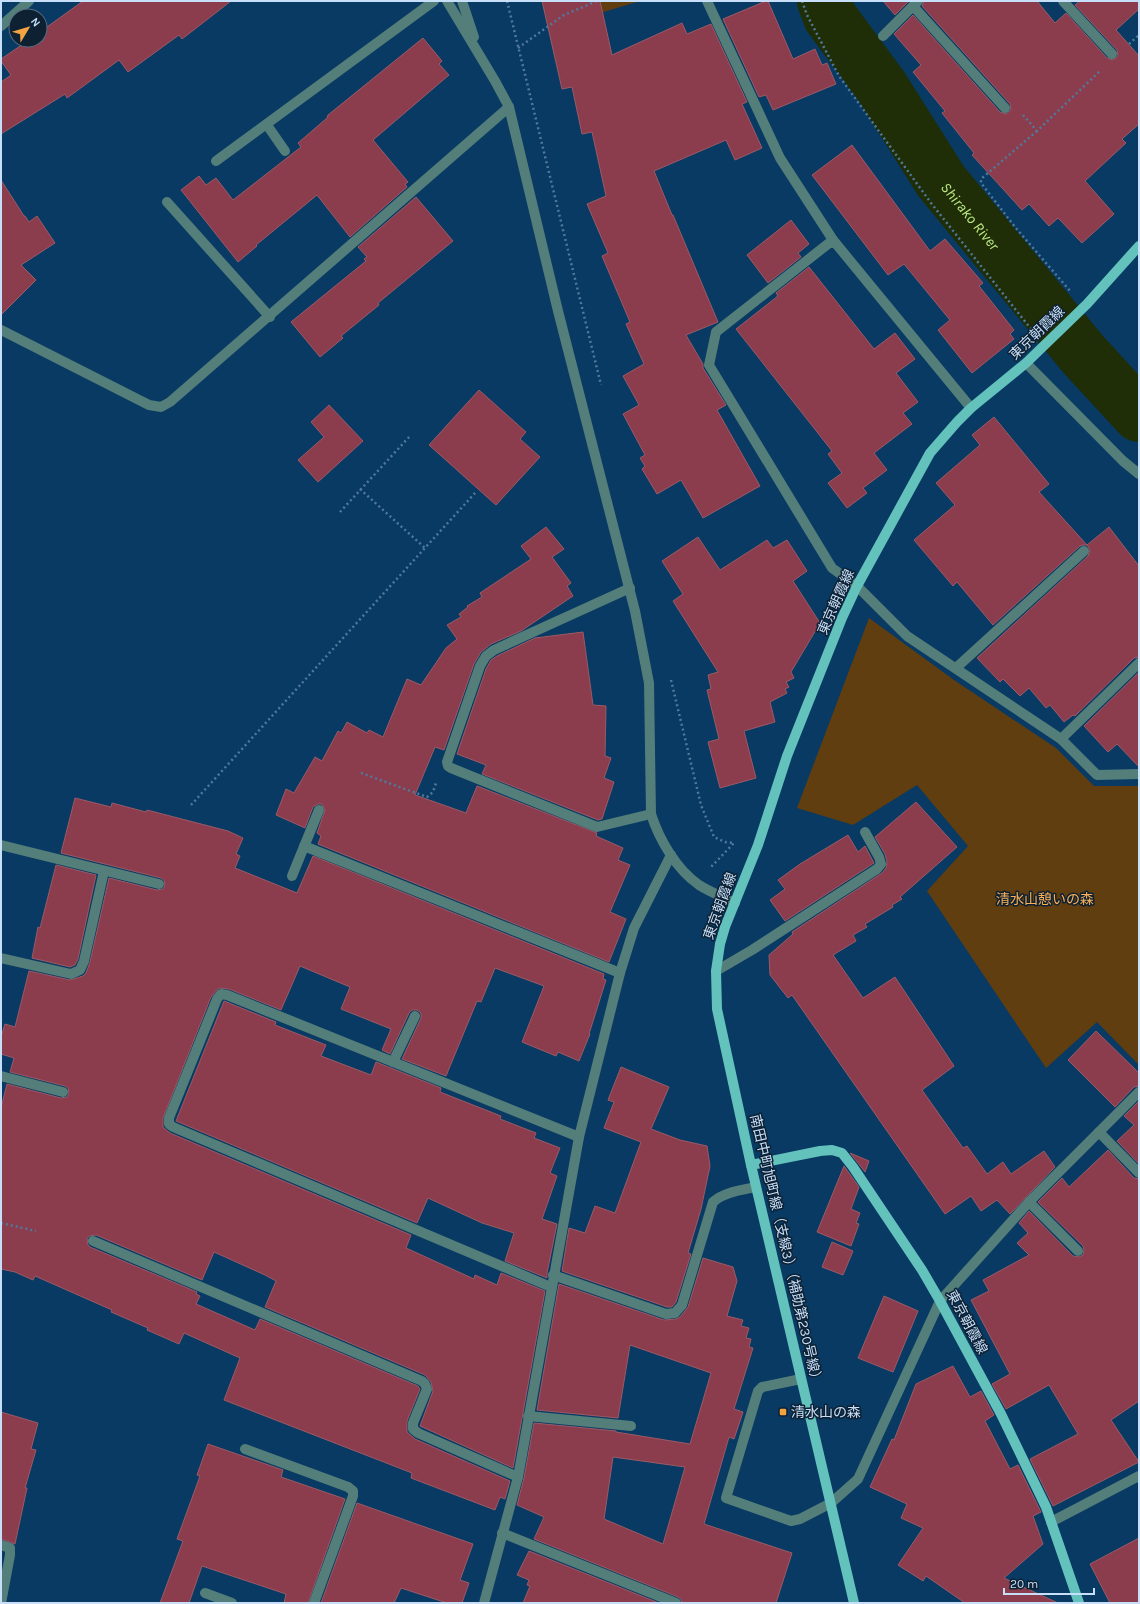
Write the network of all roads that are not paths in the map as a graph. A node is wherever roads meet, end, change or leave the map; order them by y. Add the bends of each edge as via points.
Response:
1 (28, 1) edge
2 (434, 1) edge
3 (447, 1) edge
4 (462, 1) edge
5 (707, 1) edge
6 (1063, 1) edge
7 (916, 4) edge
8 (1, 26) edge
9 (882, 36) dead end
10 (479, 53) junction
11 (1112, 54) dead end
12 (509, 107) junction
13 (1005, 108) road end
14 (267, 125) junction
15 (285, 151) dead end
16 (216, 161) dead end
17 (167, 202) dead end
18 (833, 240) junction
19 (1139, 246) edge
20 (270, 317) junction
21 (1, 330) edge
22 (1026, 363) junction
23 (971, 408) junction
24 (1139, 474) edge
25 (1084, 551) dead end
26 (857, 586) junction
27 (630, 588) junction
28 (1139, 663) edge
29 (956, 668) junction
30 (1061, 738) junction
31 (1139, 774) edge
32 (319, 810) dead end
33 (651, 814) junction
34 (865, 832) dead end
35 (1, 845) edge
36 (304, 846) junction
37 (671, 855) junction
38 (104, 871) junction
39 (292, 876) dead end
40 (158, 884) dead end
41 (735, 903) junction
42 (1, 958) edge
43 (716, 971) junction
44 (620, 973) junction
45 (415, 1016) dead end
46 (393, 1062) junction
47 (1, 1076) edge
48 (63, 1092) dead end
49 (1139, 1092) edge
50 (1099, 1132) junction
51 (579, 1137) junction
52 (751, 1165) junction
53 (1139, 1173) edge
54 (756, 1187) junction
55 (1029, 1202) junction
56 (93, 1242) dead end
57 (1078, 1251) dead end
58 (553, 1275) junction
59 (551, 1288) junction
60 (940, 1301) junction
61 (801, 1379) junction
62 (528, 1416) junction
63 (631, 1426) dead end
64 (245, 1450) dead end
65 (518, 1476) junction
66 (1139, 1476) edge
67 (831, 1503) junction
68 (1052, 1522) junction
69 (502, 1533) junction
70 (1, 1545) edge
71 (205, 1593) dead end
72 (1, 1603) edge
73 (232, 1603) edge
74 (314, 1603) edge
75 (484, 1603) edge
76 (676, 1603) edge
77 (854, 1603) edge
78 (1079, 1603) edge

1 - 8 street
2 - 14 street
3 - 10 street
4 - 10 street
5 - 18 street via 780,158
6 - 11 street
7 - 9 street
7 - 13 street
10 - 12 street
12 - 20 street
12 - 27 street via 558,310
14 - 15 street
14 - 16 street
17 - 20 street
18 - 23 street
18 - 26 street via 716,332 709,365 832,568
19 - 22 main road, 東京朝霞線 via 1085,306
20 - 21 street via 161,407 149,406
22 - 23 main road, 東京朝霞線
22 - 24 street
23 - 26 main road, 東京朝霞線 via 930,453
25 - 29 street
26 - 29 street via 907,636
26 - 41 main road, 東京朝霞線 via 788,756
27 - 33 street via 649,683
27 - 33 street via 494,650 486,656 480,666 447,762 448,766 597,827
28 - 30 street
29 - 30 street
30 - 31 street via 1097,775
32 - 36 street
33 - 37 street via 656,830
34 - 43 street via 879,857 881,864 877,869
35 - 38 street
36 - 39 street
36 - 44 street
37 - 41 street via 698,884
37 - 44 street via 634,928
38 - 40 street
38 - 42 street via 80,970 71,974
41 - 43 main road, 東京朝霞線 via 720,944
43 - 52 main road, 南田中町旭町線（支線3）（補助第230号線） via 717,1009
44 - 51 street
45 - 46 street
46 - 51 street
46 - 59 street via 221,994 171,1111 169,1124
47 - 48 street
49 - 50 street
50 - 53 street
50 - 55 street
51 - 58 street
52 - 54 main road, 南田中町旭町線（支線3）（補助第230号線）
52 - 60 main road, 東京朝霞線 via 820,1151 832,1150 842,1153 922,1270
54 - 58 street via 726,1194 713,1202 682,1305 675,1313 666,1314
54 - 61 main road, 南田中町旭町線（支線3）（補助第230号線）
55 - 57 street
55 - 60 street
56 - 65 street via 422,1381 426,1389 413,1429
58 - 59 street
59 - 62 street
60 - 67 street via 858,1479
60 - 68 main road, 東京朝霞線 via 1001,1414
61 - 67 main road, 南田中町旭町線（支線3）（補助第230号線）
61 - 67 street via 762,1387 758,1391 726,1498 791,1521
62 - 63 street
62 - 65 street
64 - 74 street via 353,1491
65 - 69 street
66 - 68 street
67 - 77 main road, 南田中町旭町線（支線3）（補助第230号線）
68 - 78 main road, 東京朝霞線
69 - 75 street
69 - 76 street
70 - 72 street via 10,1548 10,1555
71 - 73 street

